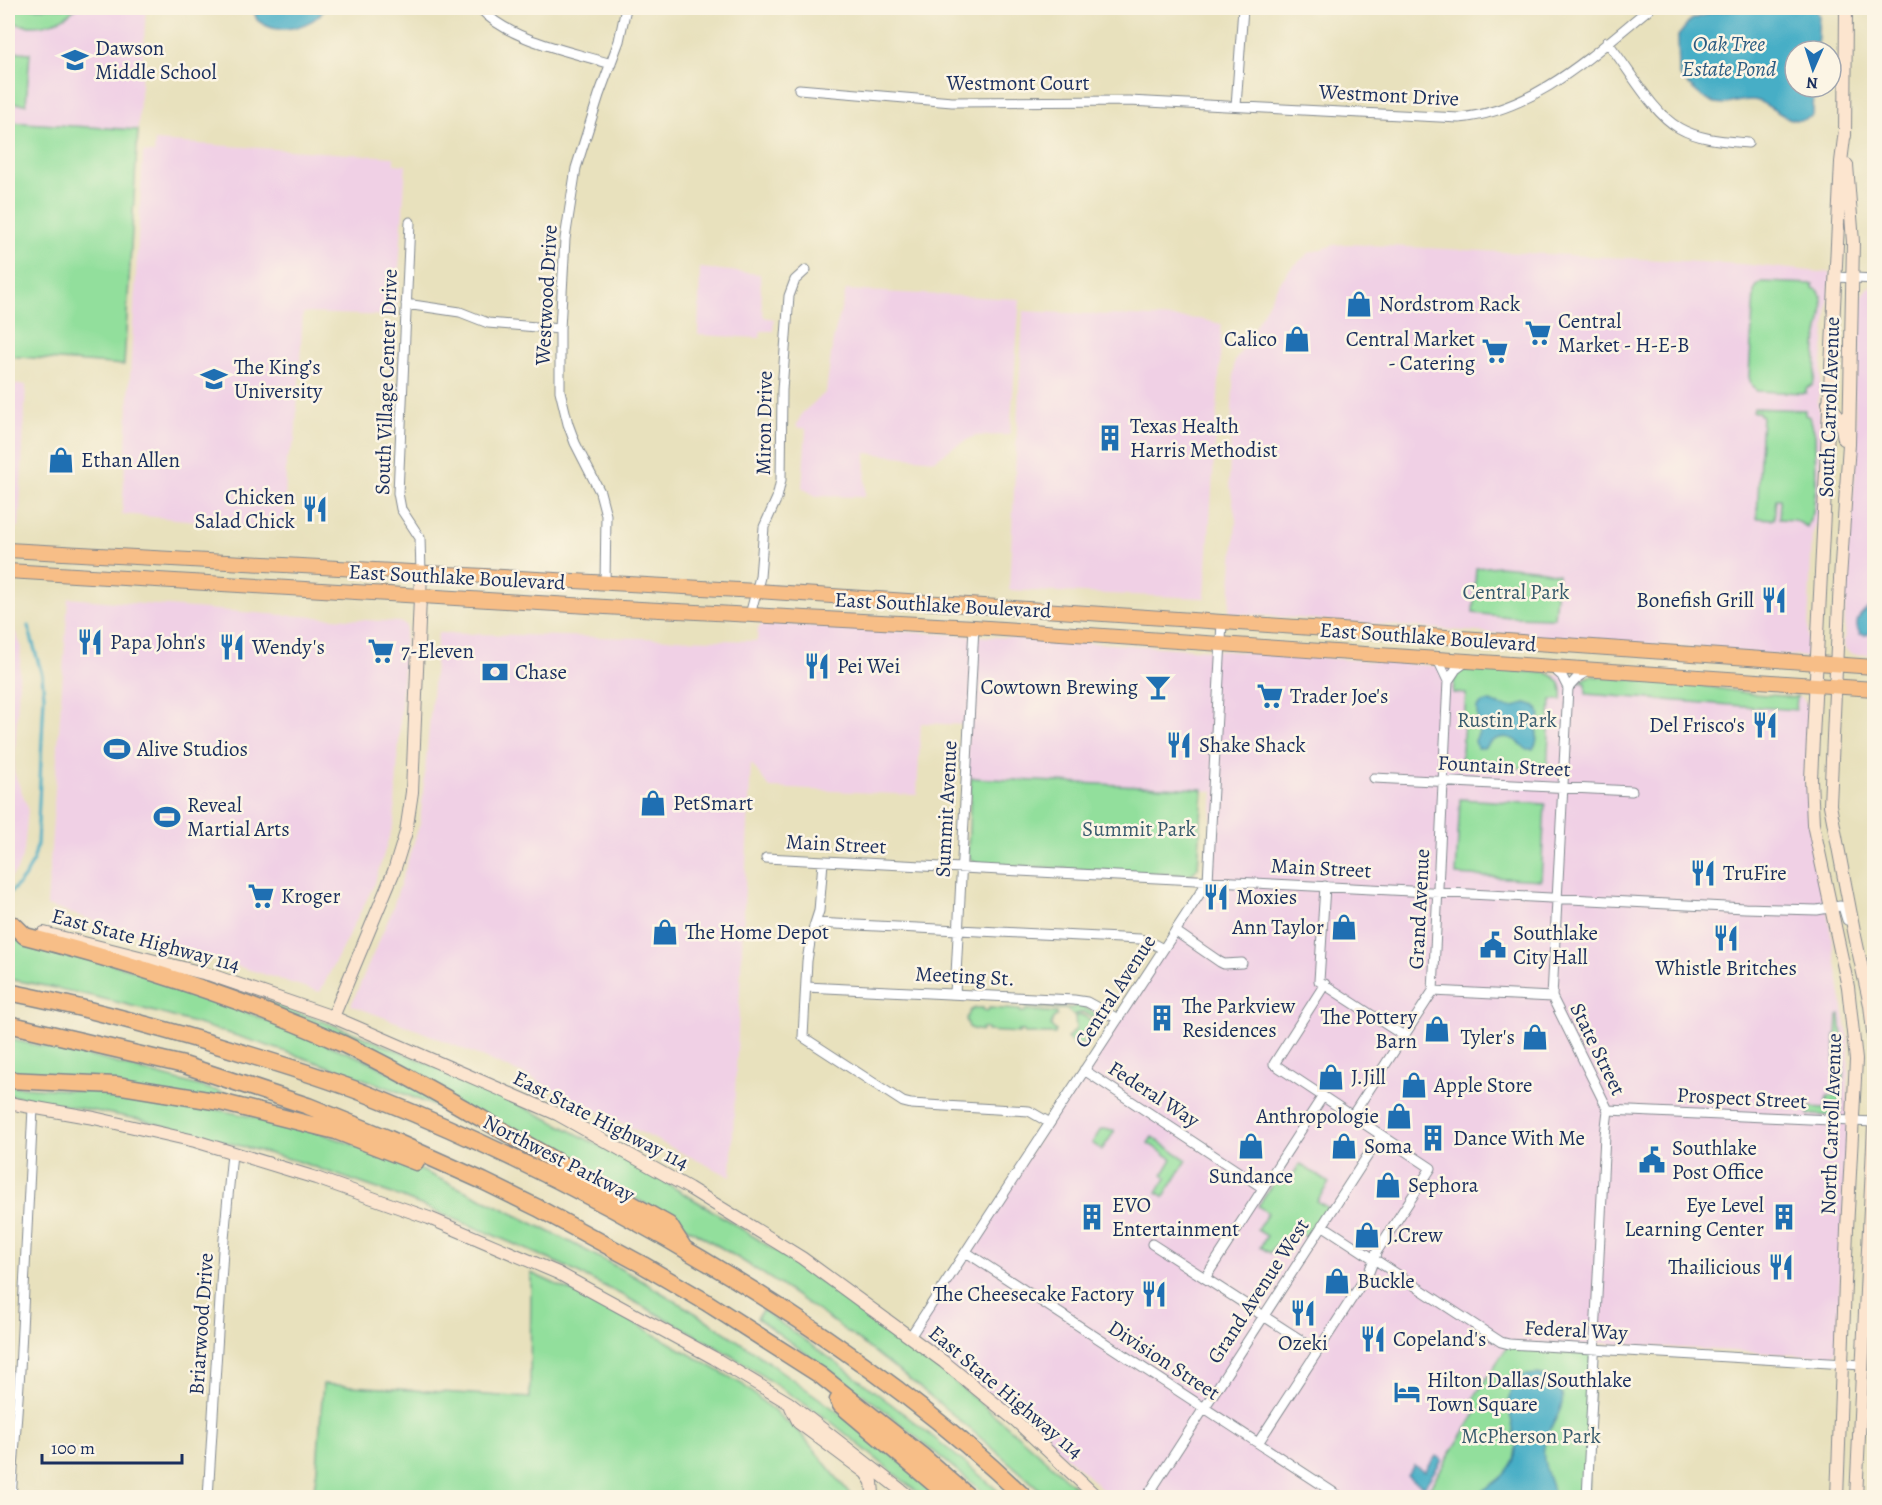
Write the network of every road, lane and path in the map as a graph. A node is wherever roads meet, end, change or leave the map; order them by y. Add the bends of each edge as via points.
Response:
1 (480, 8) edge
2 (626, 8) edge
3 (1243, 8) edge
4 (1650, 8) edge
5 (1846, 8) edge
6 (1607, 42) junction
7 (611, 64) junction
8 (799, 89) dead end
9 (1236, 106) junction
10 (1845, 130) junction
11 (1748, 143) dead end
12 (410, 222) dead end
13 (806, 270) dead end
14 (1836, 277) junction
15 (1852, 278) junction
16 (1875, 279) edge
17 (406, 304) junction
18 (560, 329) junction
19 (1832, 350) junction
20 (1828, 403) junction
21 (1850, 409) junction
22 (1848, 462) junction
23 (8, 550) edge
24 (8, 571) edge
25 (421, 573) junction
26 (604, 583) junction
27 (757, 591) junction
28 (420, 596) junction
29 (750, 615) junction
30 (1222, 622) junction
31 (974, 627) junction
32 (1220, 644) junction
33 (1434, 658) junction
34 (1468, 660) junction
35 (1817, 664) junction
36 (1551, 666) junction
37 (1836, 666) junction
38 (1875, 667) edge
39 (1591, 669) junction
40 (1448, 681) junction
41 (1815, 684) junction
42 (1835, 686) junction
43 (1568, 688) junction
44 (1875, 689) edge
45 (1374, 778) dead end
46 (1443, 781) junction
47 (1563, 787) junction
48 (1632, 791) dead end
49 (766, 858) dead end
50 (822, 861) junction
51 (962, 869) junction
52 (1208, 881) junction
53 (1325, 886) junction
54 (1438, 892) junction
55 (1557, 898) junction
56 (1831, 907) junction
57 (815, 923) junction
58 (11, 924) edge
59 (958, 930) junction
60 (1175, 931) junction
61 (1855, 936) junction
62 (1163, 949) junction
63 (1242, 963) dead end
64 (1325, 984) junction
65 (806, 987) junction
66 (1433, 991) junction
67 (8, 992) edge
68 (955, 994) junction
69 (1552, 997) junction
70 (333, 1017) junction
71 (1118, 1019) junction
72 (8, 1024) edge
73 (1404, 1036) junction
74 (1875, 1041) edge
75 (1084, 1070) junction
76 (8, 1080) edge
77 (1323, 1096) junction
78 (8, 1104) edge
79 (33, 1108) junction
80 (1608, 1110) junction
81 (1352, 1116) junction
82 (1853, 1121) junction
83 (1050, 1123) junction
84 (1875, 1124) edge
85 (1381, 1135) junction
86 (232, 1153) junction
87 (483, 1180) junction
88 (1263, 1188) junction
89 (1872, 1210) edge
90 (1322, 1225) junction
91 (1152, 1244) dead end
92 (683, 1247) junction
93 (966, 1252) junction
94 (1374, 1259) junction
95 (1205, 1278) junction
96 (1263, 1316) junction
97 (910, 1337) junction
98 (1595, 1348) junction
99 (1318, 1351) junction
100 (1843, 1364) junction
101 (1862, 1365) junction
102 (820, 1375) junction
103 (789, 1403) junction
104 (1204, 1407) junction
105 (1258, 1443) junction
106 (11, 1497) edge
107 (208, 1497) edge
108 (870, 1497) edge
109 (911, 1497) edge
110 (951, 1497) edge
111 (970, 1497) edge
112 (1026, 1497) edge
113 (1098, 1497) edge
114 (1146, 1497) edge
115 (1342, 1497) edge
116 (1587, 1497) edge
117 (1837, 1497) edge
118 (1856, 1497) edge

1 - 7 street via 507,29
2 - 7 street, Westwood Drive
3 - 9 street
4 - 6 street, Westmont Drive
5 - 10 main road, South Carroll Avenue
6 - 9 street, Westmont Drive via 1553,84 1508,106 1474,116
6 - 11 street via 1655,107 1679,128 1705,138
7 - 18 street, Westwood Drive via 576,168 565,239
8 - 9 street, Westmont Court via 952,102 1128,101
10 - 14 main road, South Carroll Avenue
10 - 15 main road, South Carroll Avenue
12 - 17 street, South Village Center Drive
13 - 27 street, Miron Drive via 795,280 789,296 781,480 764,527
14 - 15 street
14 - 19 main road, South Carroll Avenue
15 - 16 street
15 - 21 main road, South Carroll Avenue
17 - 18 street via 460,312 488,323
17 - 25 street, South Village Center Drive via 398,493 401,509 420,538
18 - 26 street, Westwood Drive via 560,391 575,443 600,492 606,515
19 - 20 main road, South Carroll Avenue
19 - 21 main road via 1833,390 1837,399
20 - 22 main road via 1840,418
20 - 35 main road, South Carroll Avenue
21 - 22 main road, South Carroll Avenue
22 - 37 main road, South Carroll Avenue
23 - 25 main road, East Southlake Boulevard
24 - 28 main road, East Southlake Boulevard
25 - 26 main road, East Southlake Boulevard
25 - 28 main road
26 - 27 main road, East Southlake Boulevard
27 - 29 street, Miron Drive
27 - 30 main road, East Southlake Boulevard
28 - 29 main road, East Southlake Boulevard
28 - 70 main road via 412,792 406,832 394,871
29 - 31 main road, East Southlake Boulevard
30 - 32 street
30 - 35 main road, East Southlake Boulevard
31 - 32 main road, East Southlake Boulevard
31 - 51 street, Summit Avenue
32 - 33 main road, East Southlake Boulevard
32 - 52 street
33 - 34 main road, East Southlake Boulevard
33 - 40 street
34 - 36 main road, East Southlake Boulevard
34 - 40 street
35 - 37 main road, East Southlake Boulevard
35 - 41 main road, South Carroll Avenue
36 - 39 main road, East Southlake Boulevard
36 - 43 street
37 - 38 main road, East Southlake Boulevard
37 - 42 main road, South Carroll Avenue
39 - 41 main road, East Southlake Boulevard
39 - 43 street
40 - 46 street, Grand Avenue
41 - 42 main road, East Southlake Boulevard
41 - 56 main road, North Carroll Avenue via 1812,815
42 - 44 main road, East Southlake Boulevard
42 - 61 main road, North Carroll Avenue via 1830,805
43 - 47 street, State Street
45 - 46 street, Fountain Street
46 - 47 street, Fountain Street
46 - 54 street, Grand Avenue
47 - 48 street, Fountain Street
47 - 55 street, State Street
49 - 50 street, Main Street
50 - 51 street, Main Street
50 - 57 street via 821,897
51 - 52 street, Main Street
51 - 59 street, Summit Avenue
52 - 53 street, Main Street
52 - 60 street, Central Avenue
53 - 54 street, Main Street
53 - 64 street via 1320,981
54 - 55 street, Main Street
54 - 66 street, Grand Avenue
55 - 56 street, Main Street via 1817,910
55 - 69 street, State Street
56 - 61 street via 1843,907
56 - 82 main road, North Carroll Avenue via 1853,1019
57 - 59 street
57 - 65 street
58 - 70 main road, East State Highway 114 via 211,975
58 - 92 highway via 25,936 203,989 344,1045 669,1225
59 - 62 street via 1140,939
59 - 68 street, Summit Avenue
60 - 62 street, Central Avenue
60 - 63 street via 1224,964
61 - 74 main road, North Carroll Avenue
62 - 71 street, Central Avenue
64 - 73 street
64 - 77 street via 1274,1064
65 - 68 street, Meeting St.
65 - 83 street via 803,1037 895,1098 911,1104 1029,1111
66 - 69 street
66 - 73 street, Grand Avenue
67 - 92 highway, Northwest Parkway via 200,1039 378,1098 578,1190
68 - 71 street, Meeting St. via 1074,1000 1087,1002
69 - 80 street, State Street
70 - 97 main road, East State Highway 114 via 557,1114 689,1188 802,1258
71 - 75 street, Central Avenue
72 - 87 highway via 184,1065 308,1106
73 - 81 street, Grand Avenue
75 - 83 street, Central Avenue
75 - 88 street, Federal Way
76 - 87 highway via 116,1085 220,1102 336,1131 459,1181
77 - 81 street
77 - 88 street
78 - 79 main road
79 - 86 main road via 94,1118
79 - 106 street
80 - 82 street, Prospect Street
80 - 98 street, State Street
81 - 85 street
82 - 84 street, Prospect Street
82 - 100 main road, North Carroll Avenue
83 - 93 street, Central Avenue
84 - 89 main road, North Carroll Avenue
85 - 90 street, Grand Avenue West
85 - 94 street via 1431,1168
86 - 103 main road via 429,1218 558,1273
86 - 107 street, Briarwood Drive
87 - 102 highway via 643,1265
88 - 95 street
89 - 101 main road, North Carroll Avenue
90 - 94 street, Federal Way
90 - 96 street, Grand Avenue West
91 - 95 street
92 - 112 highway, Northwest Parkway via 790,1313 880,1376 956,1435
93 - 97 street, Central Avenue
93 - 104 street, Division Street
94 - 98 street, Federal Way via 1501,1342
94 - 99 street via 1370,1272
95 - 96 street
96 - 99 street
96 - 104 street, Grand Avenue West
97 - 113 main road, East State Highway 114 via 1015,1420
98 - 100 street, Federal Way
98 - 116 street, State Street
99 - 105 street
100 - 101 street, Federal Way
100 - 117 main road, North Carroll Avenue
101 - 118 main road, North Carroll Avenue
102 - 110 highway via 841,1405
102 - 111 highway
103 - 108 main road via 799,1422 866,1473 872,1482
103 - 109 main road
104 - 105 street, Division Street
104 - 114 street, Grand Avenue West
105 - 115 street, Division Street

